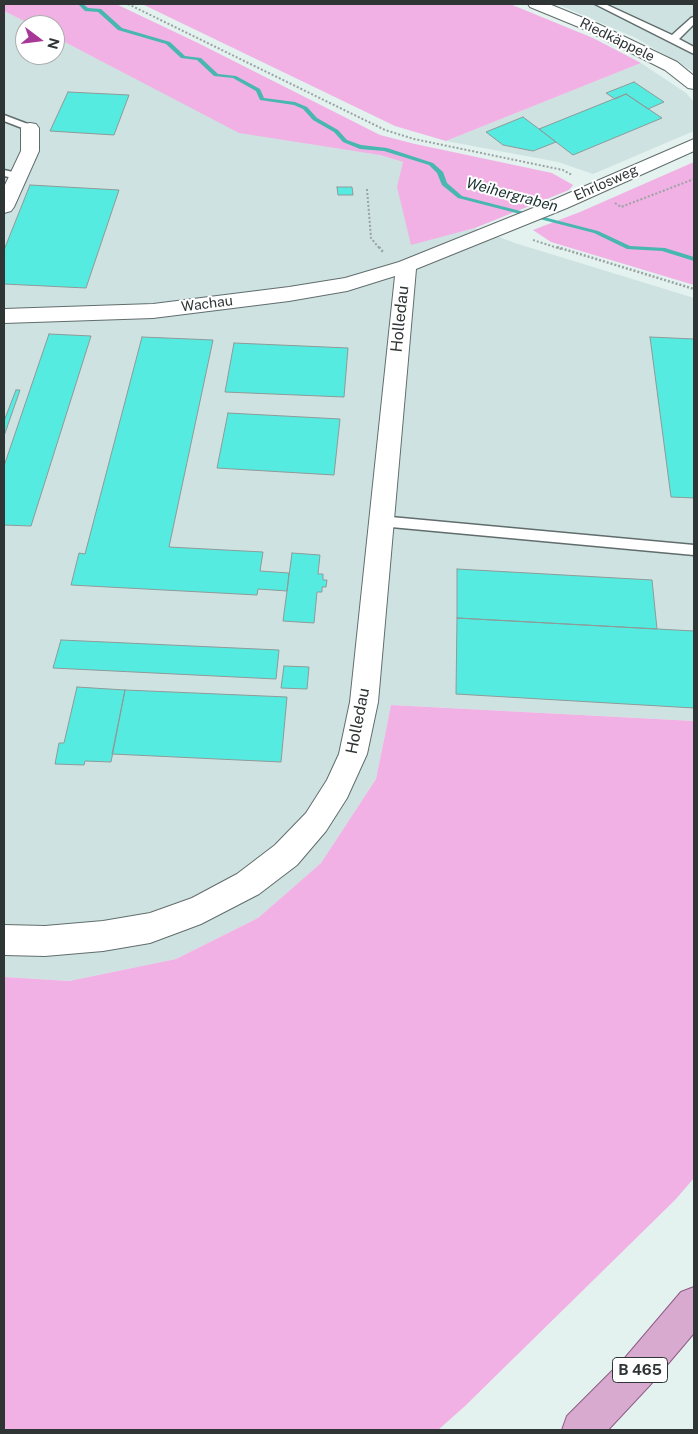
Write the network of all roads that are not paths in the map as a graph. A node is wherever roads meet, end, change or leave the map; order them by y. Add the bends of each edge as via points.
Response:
1 (536, 4) edge
2 (598, 4) edge
3 (694, 20) edge
4 (673, 39) junction
5 (694, 51) edge
6 (694, 84) edge
7 (4, 118) edge
8 (30, 128) joint
9 (694, 144) edge
10 (11, 175) edge
11 (4, 207) edge
12 (401, 268) junction
13 (4, 316) edge
14 (380, 521) junction
15 (694, 550) edge
16 (4, 940) edge
17 (694, 1305) edge
18 (581, 1430) edge

1 - 6 street, Riedkäppele via 671,66
2 - 4 lane
3 - 4 lane
4 - 5 lane
7 - 8 lane
8 - 10 street via 30,150
9 - 12 street, Ehrlosweg via 560,204
10 - 11 street
12 - 13 street, Wachau via 347,284 222,303 152,310
12 - 14 street, Holledau
14 - 15 lane
14 - 16 street, Holledau via 364,702 353,754 337,789 286,855 248,884 201,909 150,928 103,936
17 - 18 main road, B 465 via 637,1372

